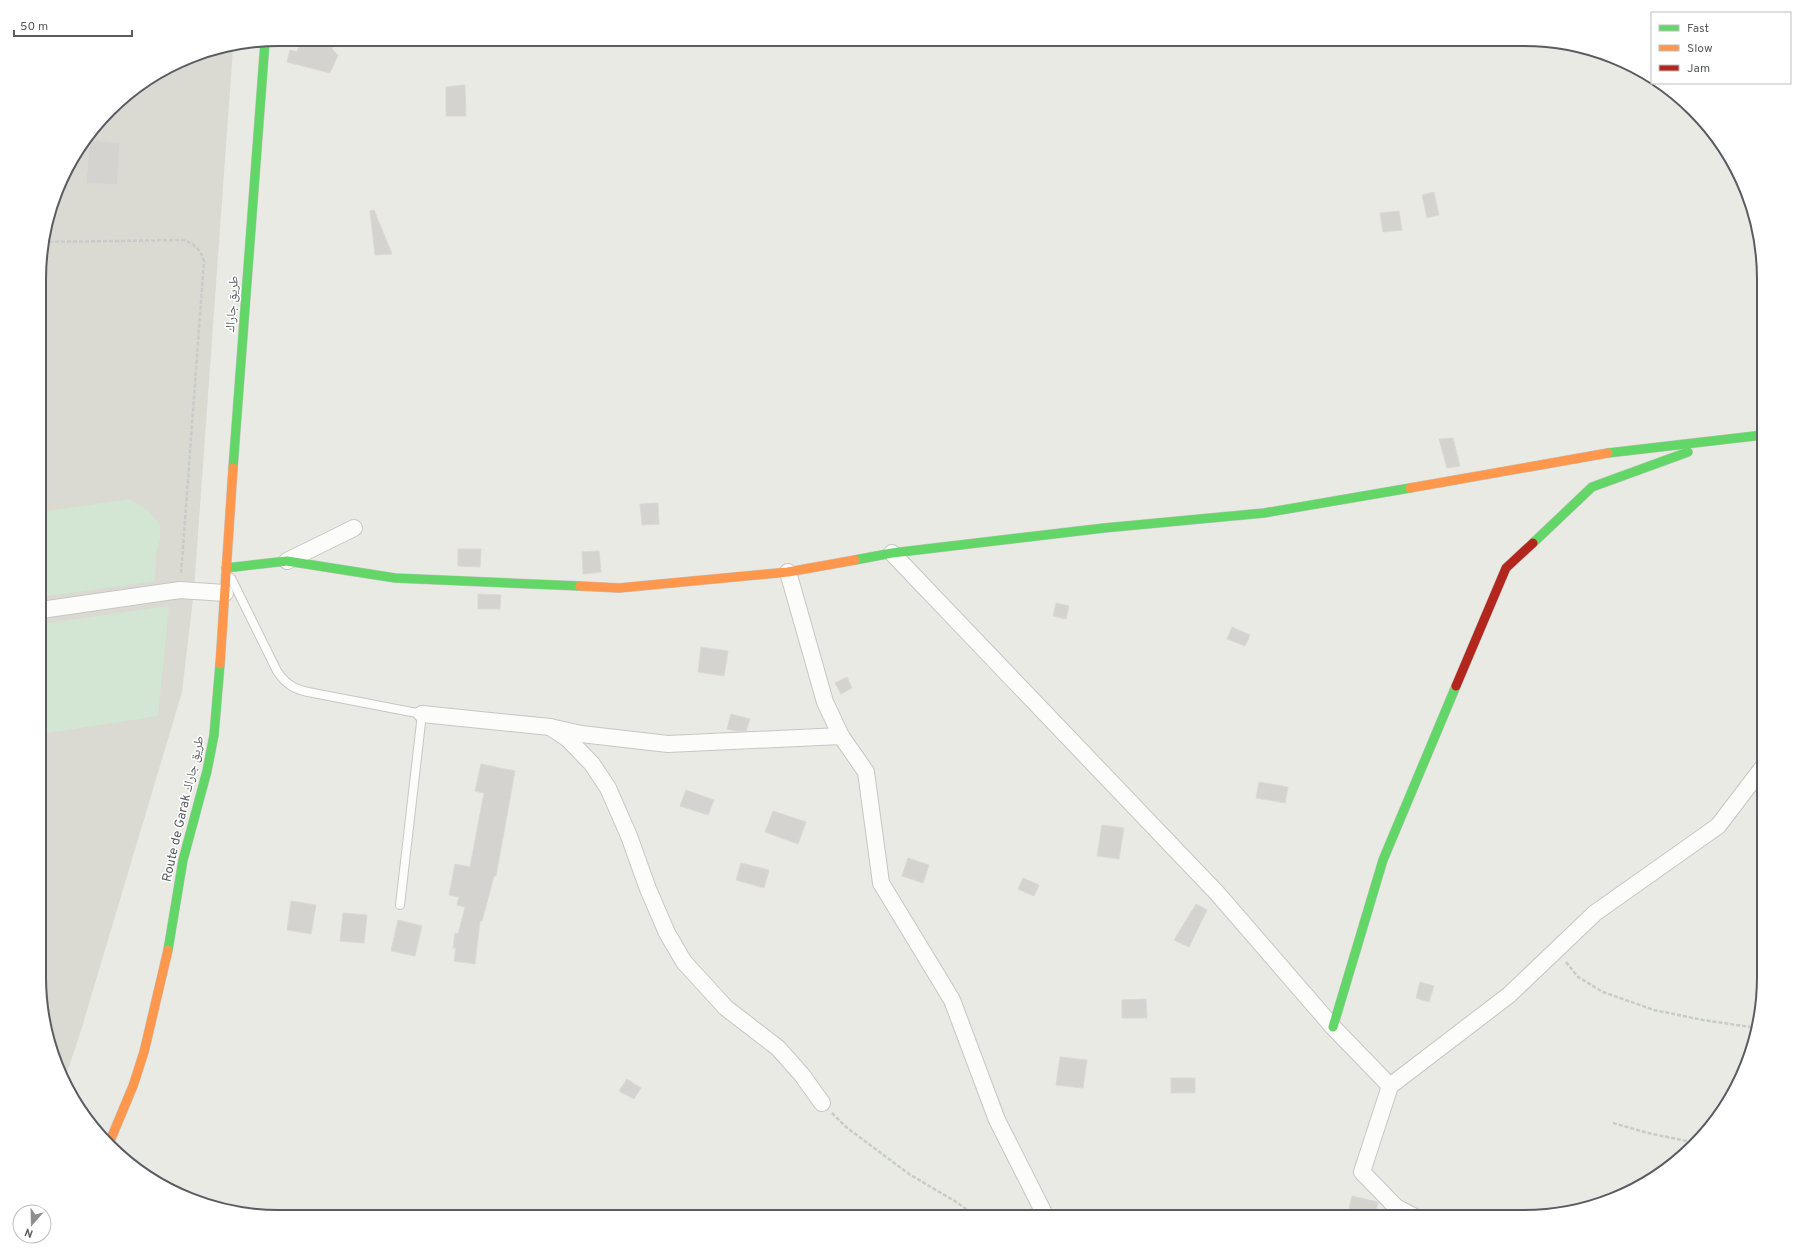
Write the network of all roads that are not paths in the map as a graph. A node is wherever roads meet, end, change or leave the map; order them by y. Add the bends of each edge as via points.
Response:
1 (265, 46) edge
2 (1757, 436) edge
3 (1722, 440) junction
4 (354, 528) dead end
5 (892, 553) junction
6 (287, 561) junction
7 (226, 568) junction
8 (788, 572) junction
9 (225, 593) junction
10 (46, 609) edge
11 (422, 714) junction
12 (550, 727) junction
13 (841, 736) junction
14 (1757, 776) edge
15 (400, 905) dead end
16 (1333, 1027) junction
17 (1390, 1086) junction
18 (822, 1103) road end
19 (111, 1139) edge
20 (1042, 1210) edge
21 (1402, 1210) edge

1 - 7 street, طريق جاراك
2 - 3 street
3 - 5 street via 1607,453 1264,513 1104,528
3 - 16 street via 1592,487 1506,568 1383,860
4 - 6 street
5 - 8 street
5 - 16 street via 1217,893
6 - 7 street
6 - 8 street via 395,578 619,588
7 - 9 street, Route de Garak طريق جاراك
7 - 11 lane via 277,671 290,686 298,690
8 - 13 street via 825,702
9 - 10 street via 180,590
9 - 19 street, Route de Garak طريق جاراك via 218,704 207,771 183,860 171,939 144,1052
11 - 12 street
11 - 15 lane
12 - 13 street via 581,734 668,744
12 - 18 street via 568,739 592,764 608,788 667,933 684,962 726,1008 778,1048
13 - 20 street via 866,772 881,883 952,1000 997,1120
14 - 17 street via 1718,826 1595,913 1509,995
16 - 17 street
17 - 21 street via 1362,1172

